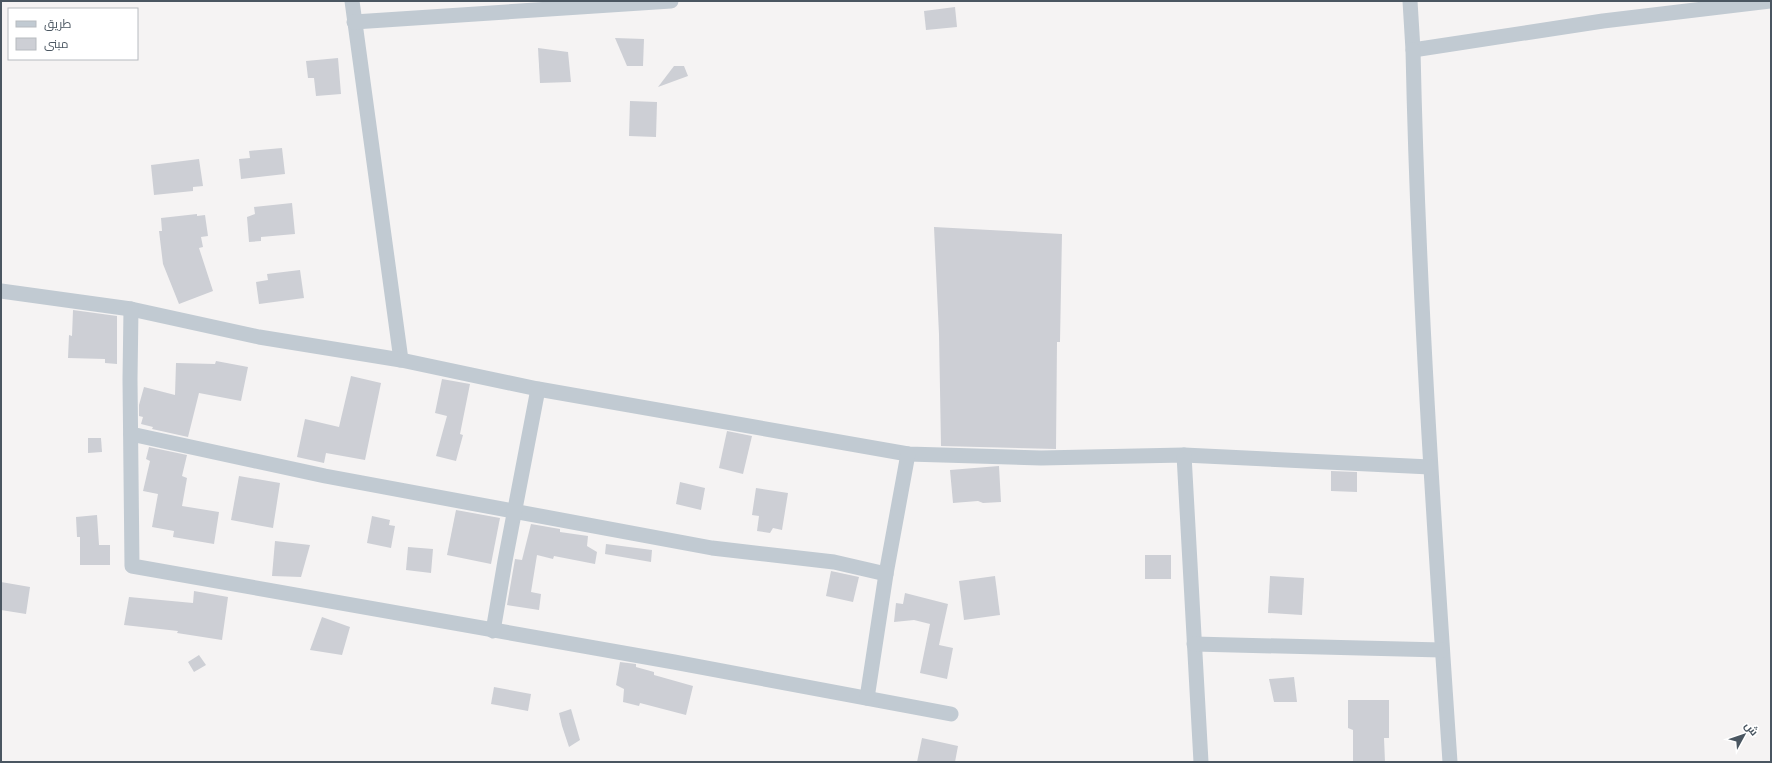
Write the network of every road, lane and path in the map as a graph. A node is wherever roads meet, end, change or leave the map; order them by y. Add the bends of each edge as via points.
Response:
1 (352, 1) edge
2 (671, 1) edge
3 (1410, 1) edge
4 (1770, 1) edge
5 (354, 22) junction
6 (1413, 50) junction
7 (1, 291) edge
8 (131, 309) junction
9 (401, 360) junction
10 (538, 389) junction
11 (131, 434) junction
12 (908, 454) junction
13 (1184, 455) junction
14 (1430, 467) junction
15 (515, 511) junction
16 (886, 574) junction
17 (493, 631) junction
18 (1194, 644) junction
19 (1442, 650) junction
20 (866, 698) junction
21 (951, 714) dead end
22 (1201, 762) edge
23 (1450, 762) edge

1 - 5 street
2 - 5 street
3 - 6 street
4 - 6 street via 1603,21
5 - 9 street
6 - 14 street via 1415,152
7 - 8 street
8 - 9 street via 259,337
8 - 11 street
9 - 10 street
10 - 12 street
10 - 15 street
11 - 15 street via 325,476
11 - 17 street via 132,566
12 - 13 street via 1041,458
12 - 16 street via 898,520
13 - 14 street
13 - 18 street
14 - 19 street
15 - 16 street via 712,548 834,562
15 - 17 street
16 - 20 street
17 - 20 street
18 - 19 street
18 - 22 street
19 - 23 street
20 - 21 street

